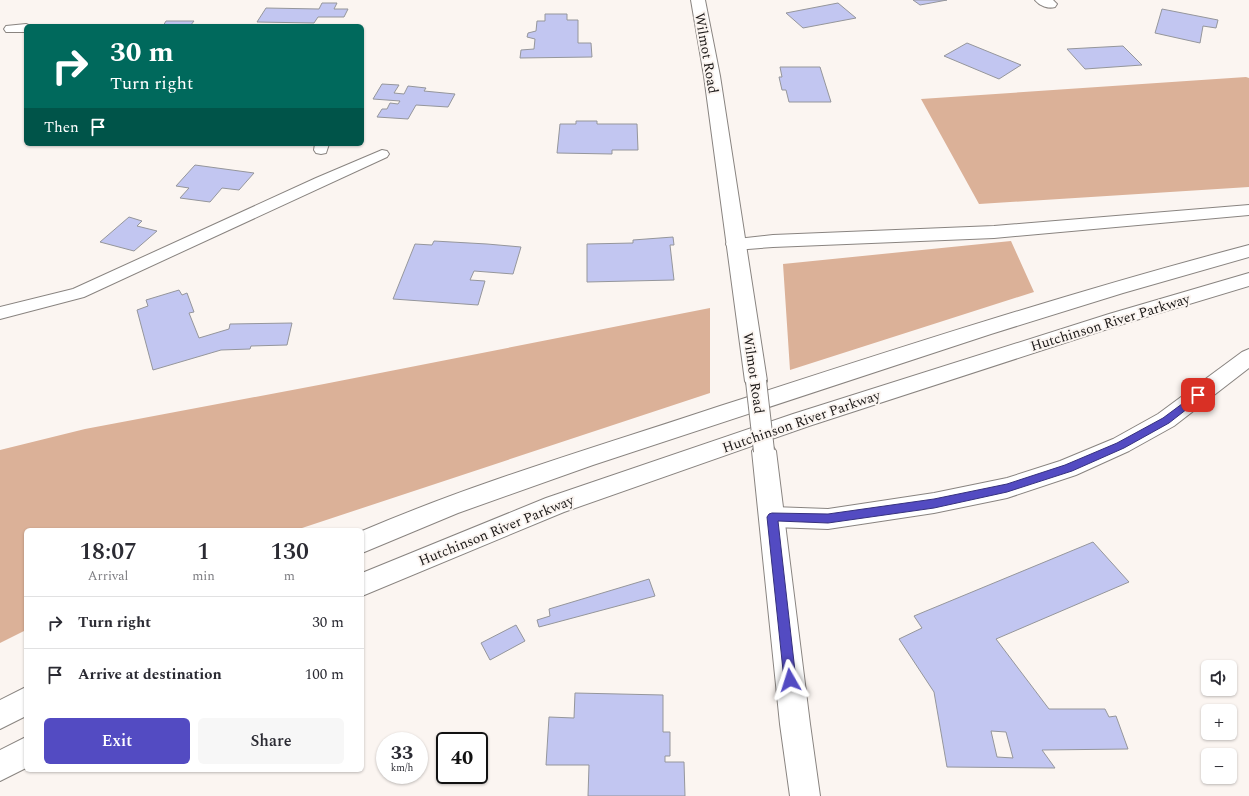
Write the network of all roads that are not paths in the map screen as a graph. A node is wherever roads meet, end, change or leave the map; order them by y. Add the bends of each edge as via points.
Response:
1 (698, 0) edge
2 (24, 28) edge
3 (10, 29) dead end
4 (382, 154) dead end
5 (1249, 210) edge
6 (735, 244) junction
7 (1249, 251) edge
8 (1249, 279) edge
9 (0, 313) edge
10 (1249, 357) edge
11 (772, 517) junction
12 (364, 541) edge
13 (364, 584) edge
14 (24, 703) edge
15 (0, 715) edge
16 (24, 753) edge
17 (0, 766) edge
18 (805, 796) edge

1 - 6 main road, Wilmot Road via 712,76
2 - 3 lane
4 - 9 lane via 78,293
5 - 6 main road via 987,233
6 - 11 main road, Wilmot Road, bridge via 756,381
7 - 12 main road, Hutchinson River Parkway via 1024,316 787,392 499,487
8 - 13 main road, Hutchinson River Parkway via 1108,321 801,420 555,505
10 - 11 main road via 1145,433 1091,459 1046,476 934,504 828,519
11 - 18 main road, Wilmot Road
14 - 15 main road
16 - 17 main road

